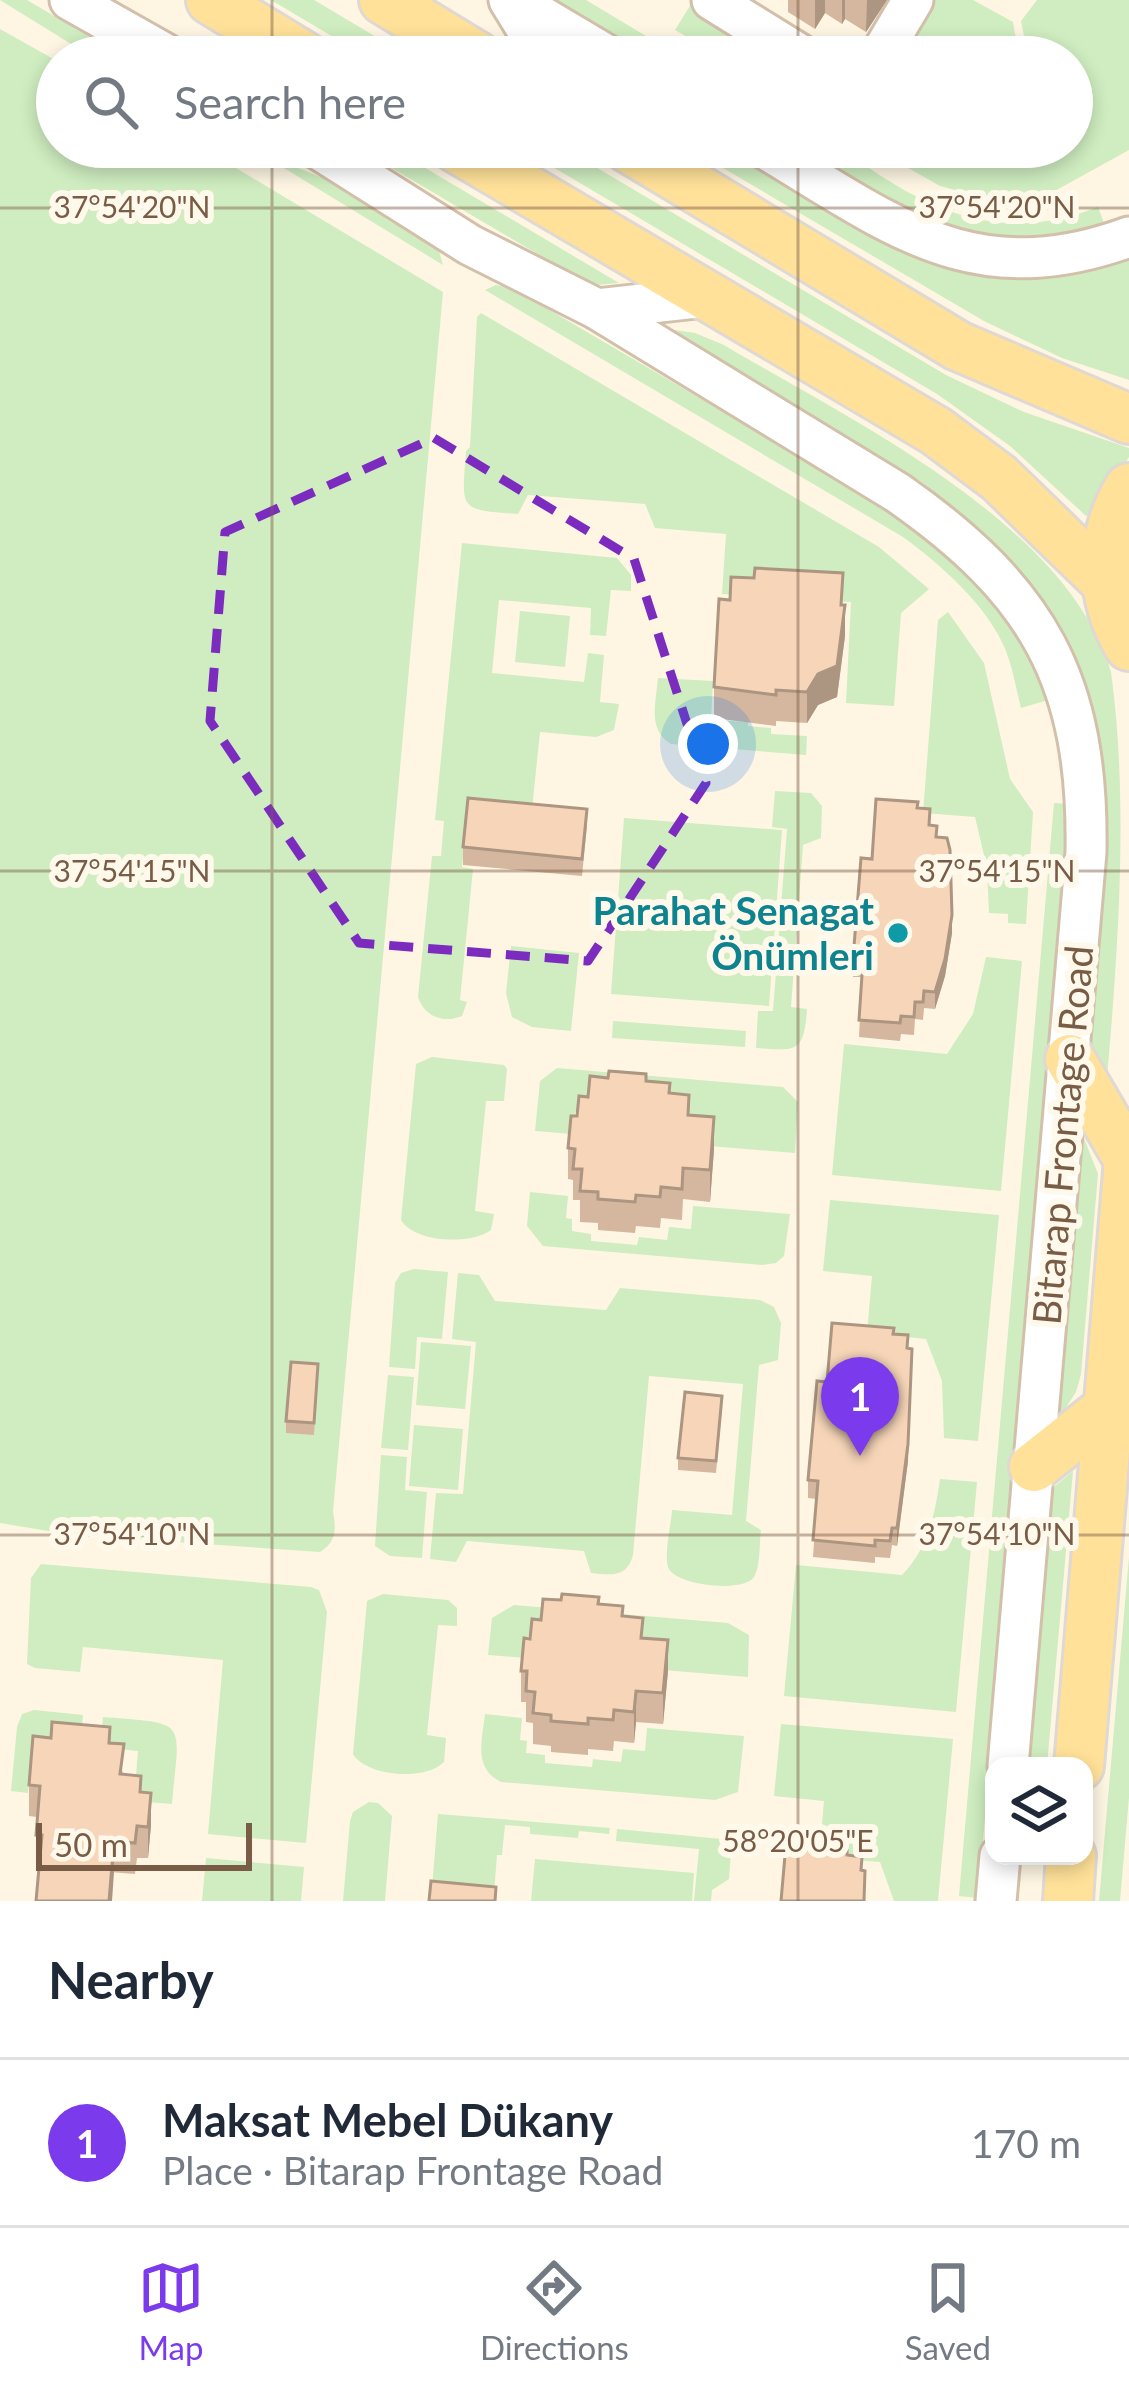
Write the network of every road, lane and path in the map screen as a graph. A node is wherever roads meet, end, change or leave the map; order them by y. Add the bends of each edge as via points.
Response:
1 (70, 0) edge
2 (211, 0) edge
3 (384, 0) edge
4 (511, 0) edge
5 (712, 0) edge
6 (913, 0) edge
7 (134, 36) edge
8 (270, 36) edge
9 (443, 36) edge
10 (532, 36) edge
11 (574, 36) edge
12 (770, 36) edge
13 (892, 36) edge
14 (349, 168) edge
15 (490, 168) edge
16 (662, 168) edge
17 (796, 168) edge
18 (1115, 242) edge
19 (705, 297) junction
20 (597, 309) junction
21 (1129, 419) edge
22 (1129, 488) edge
23 (1106, 582) junction
24 (1129, 646) edge
25 (1070, 1059) junction
26 (1129, 1160) edge
27 (1111, 1406) junction
28 (1034, 1467) junction
29 (1009, 1757) edge
30 (1080, 1757) edge
31 (999, 1865) edge
32 (1071, 1865) edge
33 (996, 1901) edge
34 (1068, 1901) edge

1 - 7 street
2 - 8 main road
3 - 9 main road
4 - 10 street
4 - 11 street
5 - 12 street
6 - 13 street
14 - 20 street, Bitarap Frontage Road via 470,244
15 - 19 main road
16 - 21 main road via 958,346
17 - 18 street via 896,227 974,256 1027,260
19 - 20 street
19 - 23 main road via 973,457
20 - 25 street, Bitarap Frontage Road via 934,518 1033,620 1070,704 1087,787
22 - 23 main road via 1108,540
23 - 24 main road
25 - 26 main road
25 - 28 street, Bitarap Frontage Road
26 - 27 main road
27 - 28 main road
27 - 30 main road
28 - 29 street, Bitarap Frontage Road
31 - 33 street
32 - 34 main road

